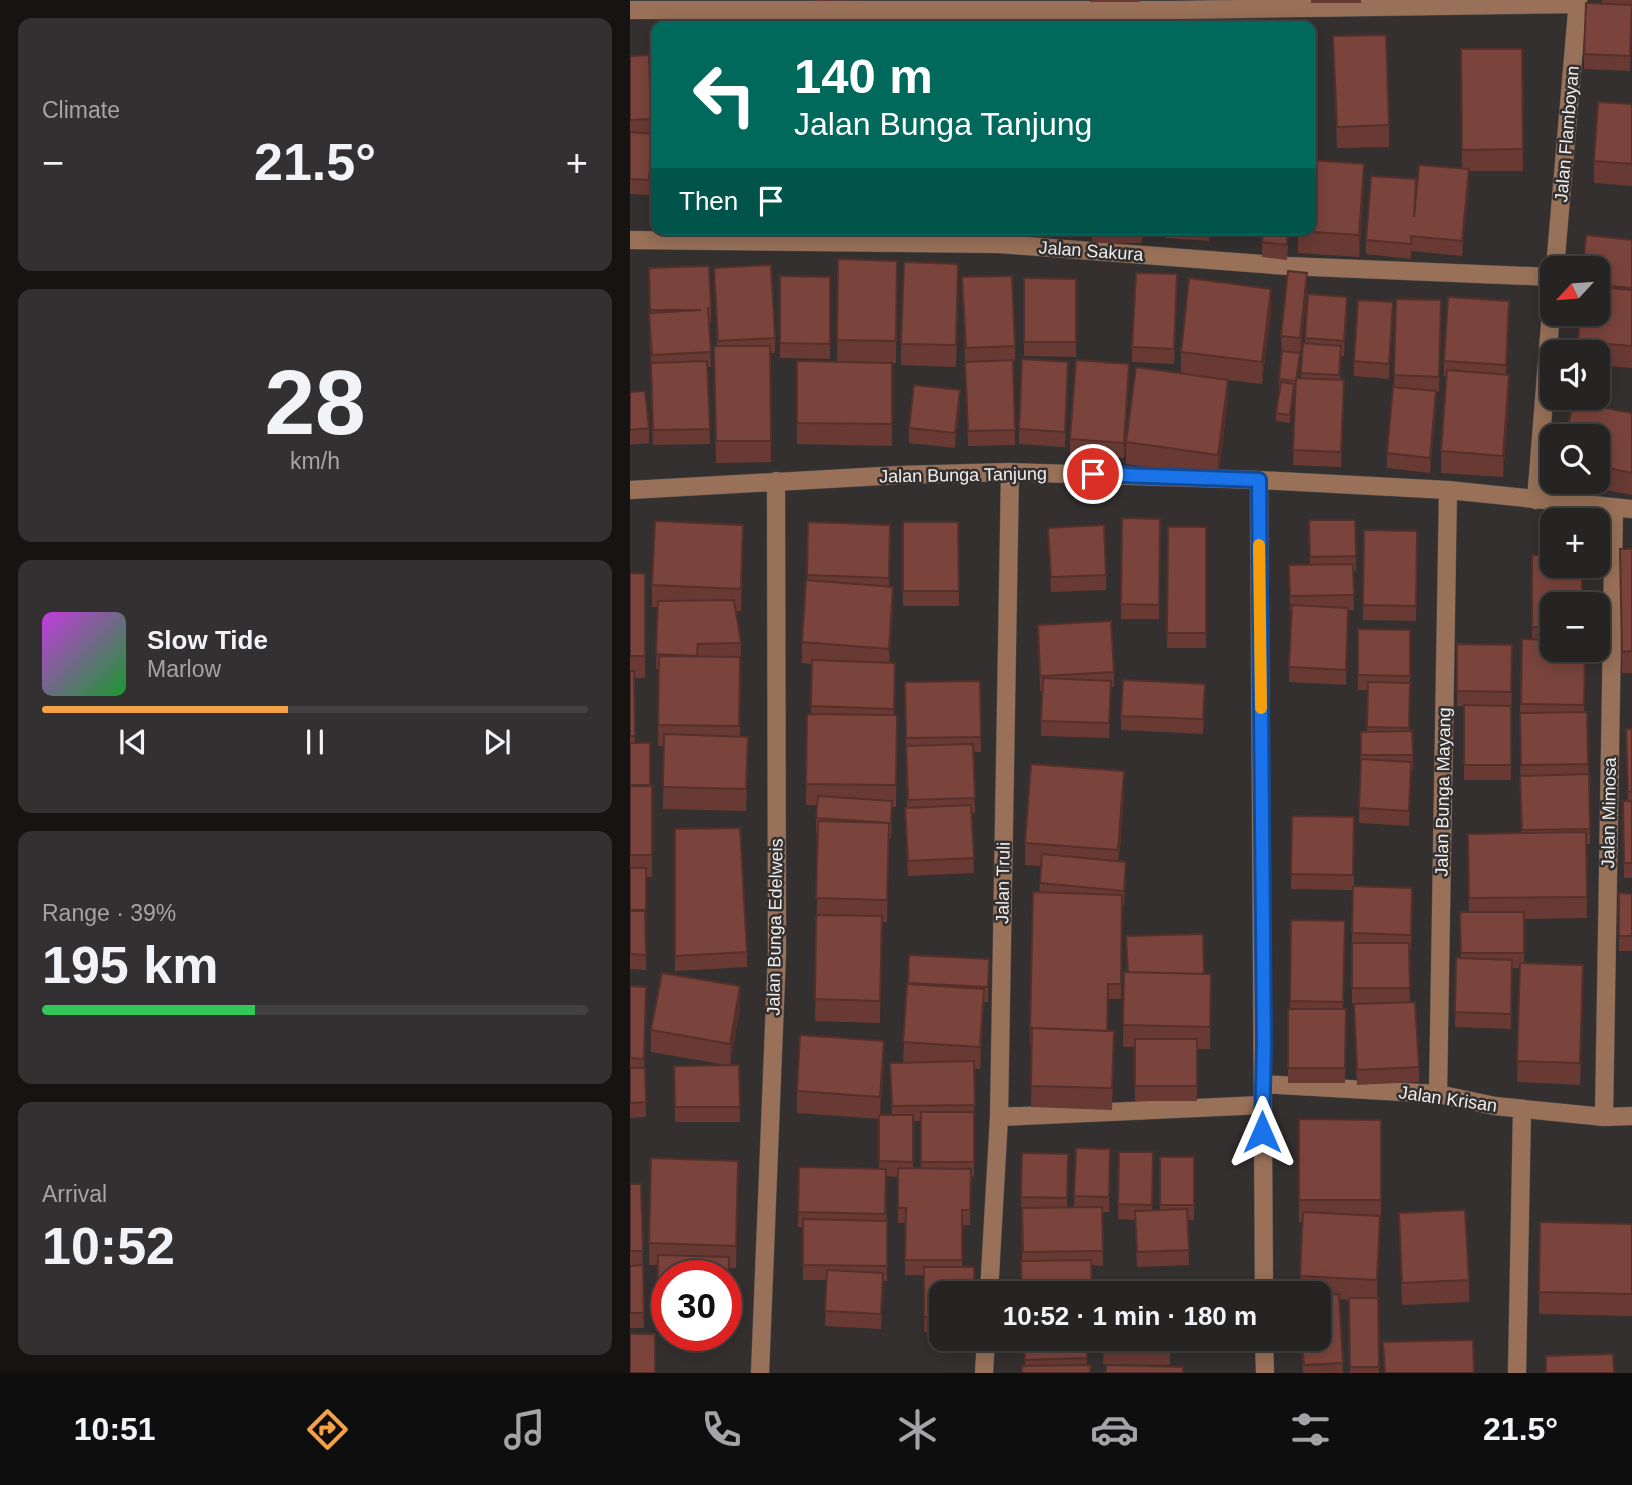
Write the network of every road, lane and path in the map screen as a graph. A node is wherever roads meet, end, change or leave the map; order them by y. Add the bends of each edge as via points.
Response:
1 (1578, 2) edge
2 (630, 10) edge
3 (630, 240) edge
4 (1556, 256) edge
5 (1540, 276) edge
6 (1550, 326) edge
7 (1010, 471) junction
8 (1259, 480) junction
9 (776, 481) junction
10 (630, 490) edge
11 (1447, 490) junction
12 (1536, 500) junction
13 (1614, 508) junction
14 (1632, 509) edge
15 (1263, 1084) junction
16 (1438, 1094) junction
17 (1262, 1105) junction
18 (1522, 1109) junction
19 (1632, 1116) edge
20 (999, 1117) junction
21 (1604, 1117) junction
22 (990, 1281) edge
23 (1264, 1281) edge
24 (985, 1351) edge
25 (1265, 1351) edge
26 (760, 1373) edge
27 (984, 1373) edge
28 (1265, 1373) edge
29 (1517, 1373) edge

1 - 2 street via 1188,10
1 - 4 street, Jalan Flamboyan
3 - 5 street, Jalan Sakura via 999,244 1288,266
6 - 12 street
7 - 8 street, Jalan Bunga Tanjung
7 - 9 street, Jalan Bunga Tanjung
7 - 20 street, Jalan Truli
8 - 11 street, Jalan Bunga Tanjung
8 - 15 street
9 - 10 street, Jalan Bunga Tanjung
9 - 26 street, Jalan Bunga Edelweis via 777,953
11 - 12 street, Jalan Bunga Tanjung
11 - 16 street, Jalan Bunga Mayang
12 - 13 street, Jalan Bunga Tanjung
13 - 14 street, Jalan Bunga Tanjung
13 - 21 street, Jalan Mimosa
15 - 16 street, Jalan Krisan
15 - 17 street
16 - 18 street, Jalan Krisan
17 - 20 street
17 - 23 street
18 - 21 street, Jalan Krisan
18 - 29 street
19 - 21 street, Jalan Krisan
20 - 22 street, Jalan Truli
24 - 27 street
25 - 28 street

